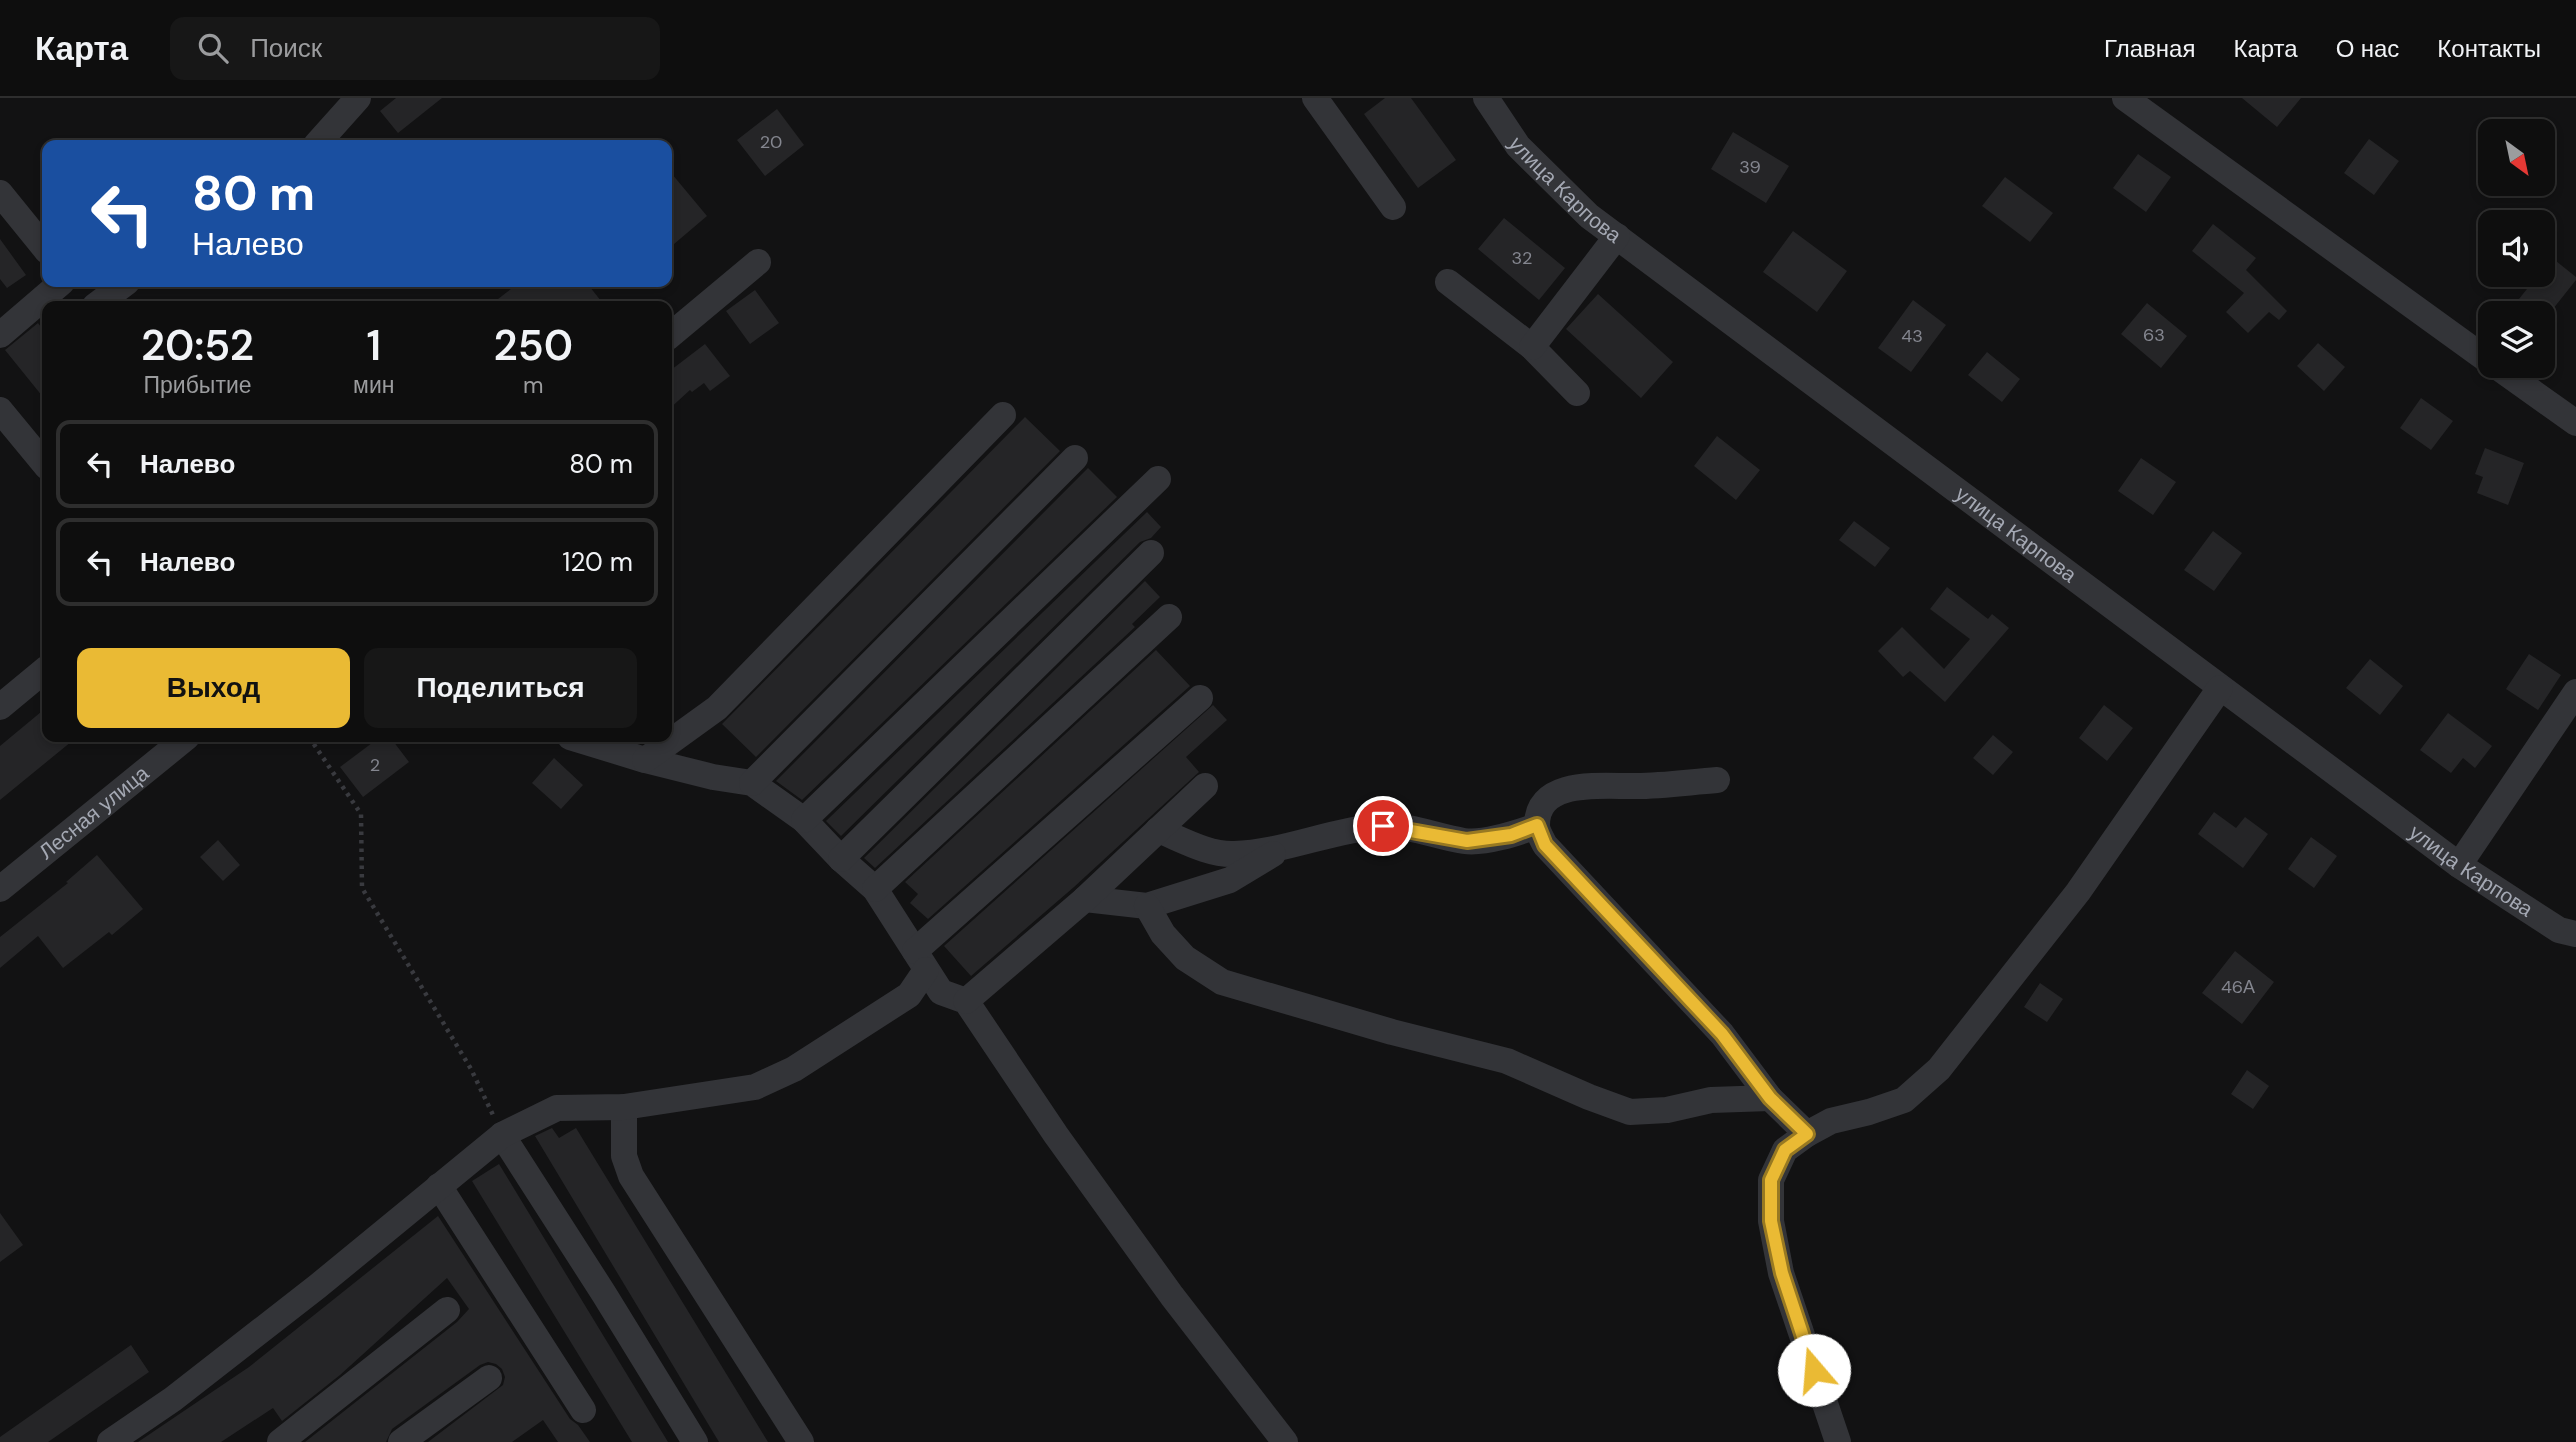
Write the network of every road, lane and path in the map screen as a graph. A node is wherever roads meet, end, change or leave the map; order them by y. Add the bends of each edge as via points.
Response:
1 (358, 98) edge
2 (1486, 98) edge
3 (2125, 98) edge
4 (1327, 102) edge
5 (320, 140) edge
6 (0, 193) edge
7 (1393, 207) dead end
8 (9, 219) edge
9 (1617, 236) junction
10 (42, 247) edge
11 (758, 262) dead end
12 (1448, 282) dead end
13 (56, 287) edge
14 (77, 287) edge
15 (120, 287) edge
16 (90, 301) edge
17 (101, 301) edge
18 (672, 334) edge
19 (0, 335) edge
20 (1532, 346) junction
21 (2478, 353) edge
22 (2513, 378) edge
23 (1577, 393) dead end
24 (0, 410) edge
25 (1003, 415) dead end
26 (2576, 424) edge
27 (1075, 458) dead end
28 (42, 461) edge
29 (1158, 479) dead end
30 (1151, 553) dead end
31 (1169, 617) dead end
32 (42, 672) edge
33 (2220, 688) junction
34 (2576, 692) edge
35 (1200, 698) dead end
36 (0, 707) edge
37 (672, 740) edge
38 (181, 742) edge
39 (312, 742) edge
40 (586, 742) edge
41 (670, 742) edge
42 (645, 760) junction
43 (1717, 780) dead end
44 (752, 783) junction
45 (1205, 786) dead end
46 (804, 820) junction
47 (1537, 825) junction
48 (1158, 830) junction
49 (1287, 846) junction
50 (841, 859) junction
51 (2459, 865) junction
52 (0, 889) edge
53 (875, 890) junction
54 (1085, 899) junction
55 (1147, 906) junction
56 (2576, 934) edge
57 (920, 960) junction
58 (966, 1001) junction
59 (1770, 1098) junction
60 (624, 1107) junction
61 (1807, 1134) junction
62 (502, 1135) junction
63 (439, 1186) junction
64 (447, 1310) dead end
65 (489, 1378) dead end
66 (583, 1410) dead end
67 (110, 1442) edge
68 (279, 1442) edge
69 (401, 1442) edge
70 (695, 1442) edge
71 (801, 1442) edge
72 (1285, 1442) edge
73 (1838, 1442) edge

1 - 5 street
2 - 9 street, улица Карпова via 1518,146 1589,216
3 - 21 street
4 - 7 street
6 - 8 street
8 - 10 street
9 - 20 street
9 - 33 street, улица Карпова
11 - 18 street
12 - 20 street
13 - 19 street
14 - 16 street
15 - 17 street
20 - 23 street
22 - 26 street
24 - 28 street
25 - 37 street via 717,708
27 - 44 street
29 - 46 street
30 - 50 street
31 - 53 street
32 - 36 street
33 - 51 street, улица Карпова
33 - 61 street via 2078,892 1939,1069 1904,1100 1831,1121
34 - 51 street
35 - 57 street
38 - 52 street, Лесная улица
39 - 62 path via 361,814 362,888 471,1069
40 - 42 street
41 - 42 street
42 - 44 street
43 - 47 street via 1560,791 1543,804
44 - 46 street
45 - 48 street
46 - 50 street
47 - 49 street via 1511,835 1467,841 1383,826
47 - 59 street via 1545,845 1722,1034
48 - 49 street via 1233,855
48 - 54 street
49 - 55 street via 1230,880
50 - 53 street
51 - 56 street, улица Карпова via 2559,930
53 - 57 street
54 - 55 street
54 - 58 street
55 - 59 street via 1163,934 1185,958 1222,982 1507,1061 1630,1112 1711,1100
57 - 58 street via 941,992
57 - 60 street via 909,995 794,1069 755,1087
58 - 72 street via 1164,1285
59 - 61 street
60 - 62 street via 557,1108
60 - 71 street via 624,1156 631,1176
61 - 73 street via 1785,1150 1771,1180 1771,1221 1782,1273
62 - 63 street
62 - 70 street
63 - 66 street
63 - 67 street via 173,1399
64 - 68 street
65 - 69 street

